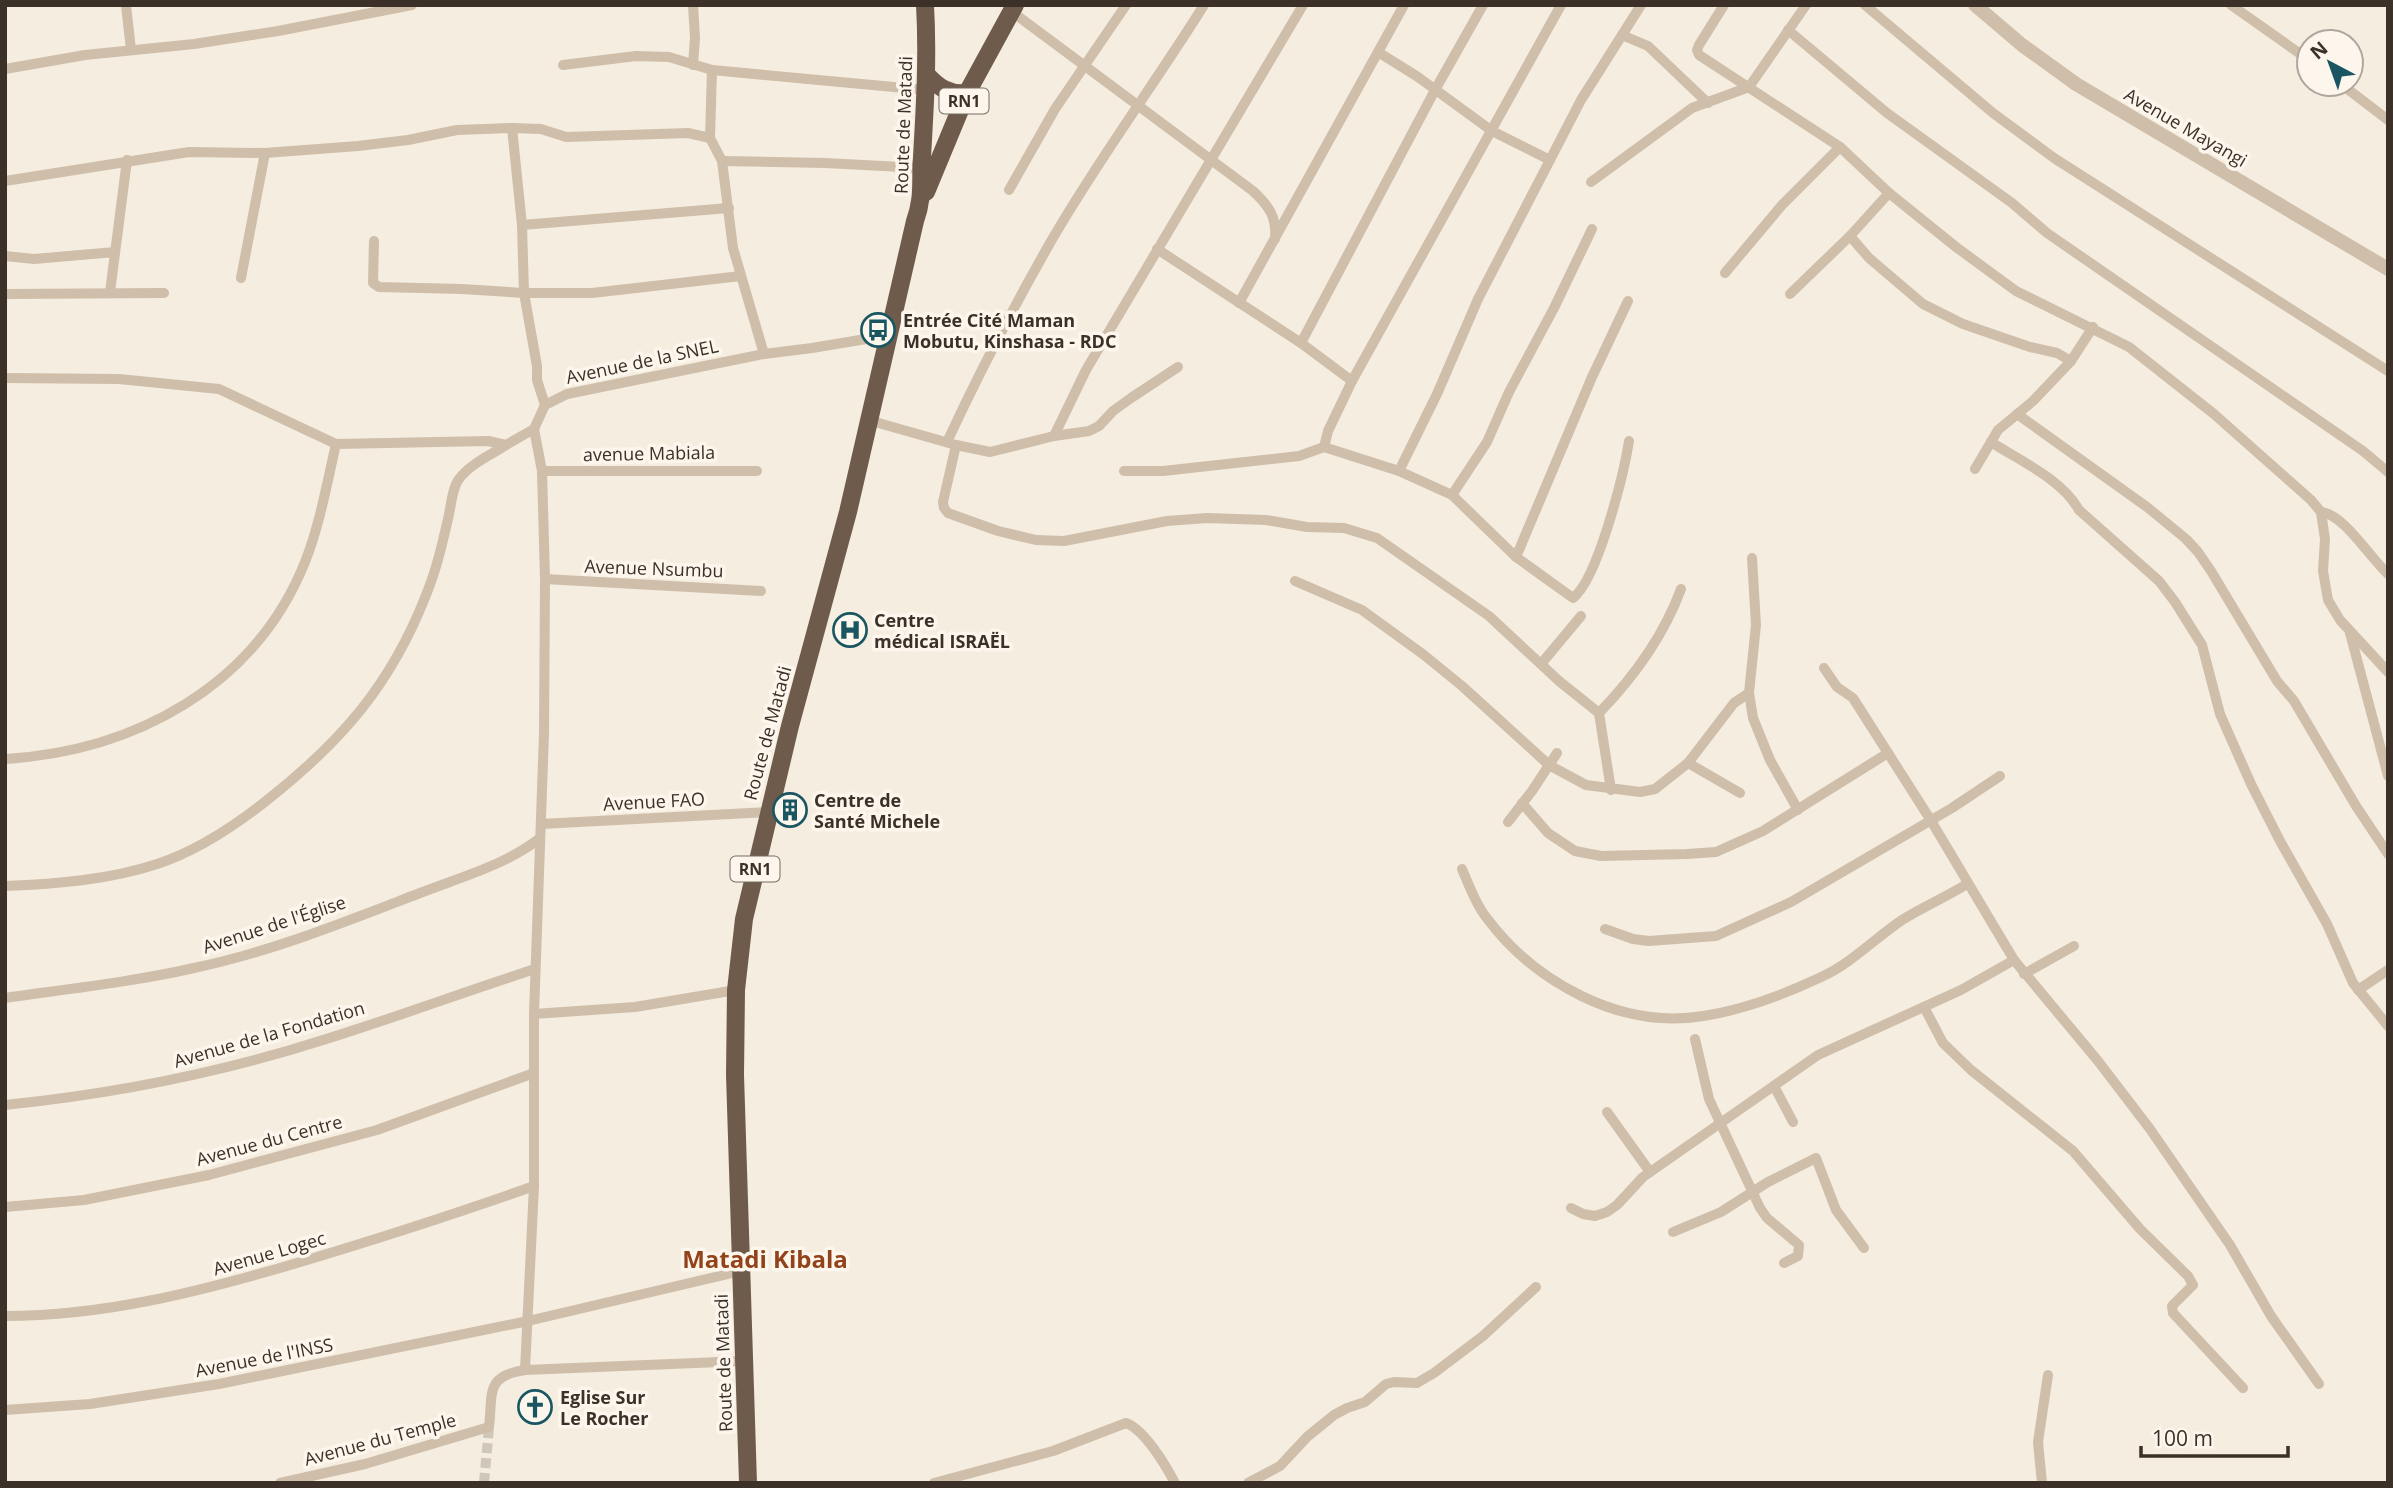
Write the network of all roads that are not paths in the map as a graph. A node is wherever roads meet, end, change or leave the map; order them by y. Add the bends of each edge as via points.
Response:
1 (126, 5) edge
2 (412, 5) edge
3 (693, 5) edge
4 (925, 5) edge
5 (1126, 5) edge
6 (1204, 5) edge
7 (1303, 5) edge
8 (1404, 5) edge
9 (1483, 5) edge
10 (1562, 5) edge
11 (1641, 5) edge
12 (1724, 5) edge
13 (1805, 5) edge
14 (1865, 5) edge
15 (1975, 5) edge
16 (2231, 5) edge
17 (1013, 8) edge
18 (370, 9) edge
19 (1788, 30) junction
20 (1622, 35) junction
21 (131, 50) junction
22 (2295, 50) edge
23 (1378, 52) junction
24 (563, 65) dead end
25 (693, 65) junction
26 (1084, 66) junction
27 (5, 69) edge
28 (712, 70) junction
29 (926, 83) junction
30 (1749, 87) junction
31 (1435, 90) junction
32 (967, 93) junction
33 (2359, 98) edge
34 (1708, 103) junction
35 (1138, 106) junction
36 (2388, 120) edge
37 (512, 128) junction
38 (1492, 131) junction
39 (710, 138) junction
40 (1840, 147) junction
41 (265, 153) junction
42 (127, 160) junction
43 (1211, 160) junction
44 (1550, 160) junction
45 (722, 162) junction
46 (921, 168) junction
47 (5, 181) edge
48 (1591, 182) dead end
49 (1009, 190) dead end
50 (1889, 193) junction
51 (922, 202) junction
52 (729, 208) junction
53 (523, 225) junction
54 (1592, 229) dead end
55 (1850, 236) junction
56 (1275, 239) junction
57 (374, 241) dead end
58 (1157, 249) junction
59 (115, 252) junction
60 (5, 256) edge
61 (2388, 269) edge
62 (1725, 273) dead end
63 (741, 276) junction
64 (241, 278) dead end
65 (110, 292) junction
66 (164, 293) dead end
67 (524, 293) junction
68 (5, 294) edge
69 (1790, 294) dead end
70 (1628, 301) dead end
71 (1239, 303) junction
72 (2092, 327) junction
73 (890, 335) junction
74 (1301, 343) junction
75 (764, 354) junction
76 (2071, 361) junction
77 (1178, 367) dead end
78 (2388, 371) edge
79 (5, 378) edge
80 (1352, 381) junction
81 (545, 405) junction
82 (2017, 414) junction
83 (868, 420) junction
84 (534, 429) junction
85 (1054, 436) junction
86 (1629, 441) dead end
87 (1991, 442) junction
88 (336, 444) junction
89 (951, 444) junction
90 (506, 445) junction
91 (1324, 447) junction
92 (1975, 469) dead end
93 (542, 471) junction
94 (757, 471) dead end
95 (1124, 471) dead end
96 (1399, 471) junction
97 (2388, 472) edge
98 (1451, 495) junction
99 (2321, 512) junction
100 (1516, 557) junction
101 (1752, 558) dead end
102 (2388, 574) edge
103 (545, 579) junction
104 (1295, 581) dead end
105 (1681, 589) dead end
106 (761, 591) dead end
107 (1581, 615) dead end
108 (2349, 630) junction
109 (1541, 664) junction
110 (1824, 668) dead end
111 (2388, 672) edge
112 (1749, 693) junction
113 (1599, 713) junction
114 (1556, 753) dead end
115 (1888, 753) junction
116 (5, 759) edge
117 (1688, 763) junction
118 (2385, 763) edge
119 (1549, 765) junction
120 (2000, 776) dead end
121 (2388, 776) edge
122 (1611, 790) junction
123 (1740, 793) dead end
124 (1522, 803) junction
125 (1798, 810) junction
126 (768, 812) junction
127 (1930, 819) junction
128 (1508, 822) dead end
129 (541, 824) junction
130 (540, 838) junction
131 (2388, 854) edge
132 (1462, 869) dead end
133 (1967, 884) junction
134 (5, 886) edge
135 (1605, 929) dead end
136 (2074, 946) dead end
137 (2014, 960) junction
138 (535, 969) junction
139 (2388, 970) edge
140 (2024, 974) junction
141 (736, 990) junction
142 (2358, 990) junction
143 (5, 998) edge
144 (1924, 1007) junction
145 (534, 1014) junction
146 (2388, 1026) edge
147 (1695, 1039) dead end
148 (534, 1073) junction
149 (1774, 1086) junction
150 (5, 1105) edge
151 (1607, 1111) dead end
152 (1793, 1122) dead end
153 (1718, 1123) junction
154 (1650, 1172) junction
155 (534, 1186) junction
156 (1753, 1191) junction
157 (5, 1207) edge
158 (1571, 1208) dead end
159 (1673, 1232) dead end
160 (1864, 1248) dead end
161 (1784, 1263) dead end
162 (741, 1271) junction
163 (1536, 1287) dead end
164 (5, 1316) edge
165 (528, 1321) junction
166 (744, 1361) junction
167 (525, 1370) junction
168 (2048, 1374) dead end
169 (2319, 1384) dead end
170 (2243, 1388) dead end
171 (5, 1410) edge
172 (280, 1483) edge
173 (748, 1483) edge
174 (934, 1483) edge
175 (1175, 1483) edge
176 (1248, 1483) edge
177 (2042, 1483) edge

1 - 21 street
2 - 18 street
3 - 25 street
4 - 29 highway, Route de Matadi
5 - 26 street
6 - 35 street
7 - 43 street
8 - 23 street
9 - 31 street
10 - 38 street
11 - 20 street
12 - 30 street via 1699,55
13 - 19 street
14 - 78 street via 2054,158
15 - 61 street, Avenue Mayangi via 2076,84
16 - 22 street
17 - 26 street
17 - 32 highway, RN1
18 - 21 street via 278,31
19 - 30 street
19 - 97 street via 1887,113 2047,233
20 - 34 street via 1648,46
20 - 44 street
21 - 27 street
23 - 31 street
23 - 56 street
24 - 25 street via 636,56 668,57
25 - 28 street
26 - 35 street
26 - 49 street
28 - 29 street
28 - 39 street
29 - 32 highway
29 - 46 highway, Route de Matadi
30 - 34 street
30 - 40 street
31 - 38 street
31 - 74 street
32 - 51 highway, RN1
33 - 36 street
34 - 48 street via 1677,118
35 - 43 street
35 - 89 street via 1050,243 1007,322
37 - 39 street via 541,129 566,137 688,133
37 - 41 street via 457,130 396,142
37 - 53 street
38 - 44 street
38 - 80 street
39 - 45 street
40 - 50 street
40 - 62 street via 1782,205
41 - 42 street via 189,152
41 - 64 street
42 - 47 street
42 - 59 street
43 - 56 street via 1268,204
43 - 58 street
44 - 96 street via 1478,299
45 - 46 street
45 - 52 street
46 - 51 highway, Route de Matadi
50 - 55 street
50 - 72 street via 2017,291
51 - 73 highway, Route de Matadi / RN1
52 - 53 street
52 - 63 street
53 - 67 street
54 - 98 street via 1487,442
55 - 69 street
55 - 76 street via 1923,304 1982,331
56 - 71 street
57 - 67 street via 375,286
58 - 71 street
58 - 85 street via 1086,370
59 - 60 street via 34,259
59 - 65 street
63 - 67 street via 592,293
63 - 75 street
65 - 66 street
65 - 68 street
67 - 81 street
70 - 100 street
71 - 74 street
72 - 76 street
72 - 99 street via 2167,374
73 - 75 street, Avenue de la SNEL
73 - 83 highway, Route de Matadi / RN1
74 - 80 street
75 - 81 street, Avenue de la SNEL via 567,394
76 - 82 street
77 - 85 street via 1113,411 1099,426
79 - 88 street via 119,379 219,389
80 - 91 street
81 - 84 street
82 - 87 street
82 - 131 street via 2147,507 2198,552
83 - 89 street
83 - 126 highway, Route de Matadi / RN1
84 - 90 street
84 - 93 street
85 - 89 street via 990,452
86 - 100 street via 1619,490 1592,572 1576,597
87 - 92 street
87 - 142 street via 2060,486 2175,602 2202,645 2231,740
88 - 90 street via 488,441
88 - 116 street via 304,563 276,618 244,657 181,708 148,725 90,746
89 - 109 street via 943,502 948,513 1037,540 1064,541 1207,518 1344,528 1377,538 1399,552 1489,616
90 - 134 street via 457,481 416,622 368,704 310,765 245,817 156,865 105,876
91 - 95 street via 1299,456
91 - 96 street
93 - 94 street, avenue Mabiala
93 - 103 street
96 - 98 street
98 - 100 street
99 - 102 street via 2347,528
99 - 108 street via 2328,600
101 - 112 street via 1756,625
103 - 106 street, Avenue Nsumbu
103 - 129 street
104 - 119 street via 1362,610 1482,703
105 - 113 street via 1664,628
107 - 109 street
108 - 111 street
108 - 118 street
109 - 113 street
110 - 115 street via 1837,687 1853,698
112 - 117 street via 1734,703
112 - 125 street via 1753,718 1770,760
113 - 122 street
114 - 119 street
115 - 125 street
115 - 127 street
117 - 122 street via 1655,789
117 - 123 street
118 - 121 street
119 - 122 street via 1586,785
119 - 124 street
120 - 127 street
124 - 125 street via 1560,842 1575,851 1601,856 1716,852
124 - 128 street
126 - 129 street, Avenue FAO
126 - 141 highway, Route de Matadi / RN1 via 744,919
127 - 133 street
127 - 135 street via 1791,902 1716,936 1648,941
129 - 130 street
130 - 138 street
130 - 143 street, Avenue de l'Église via 497,863 244,955 194,968
132 - 133 street via 1488,919 1545,974 1600,1004 1671,1019 1701,1017 1764,1001 1822,977 1902,920
133 - 137 street
136 - 140 street
137 - 140 street
137 - 144 street
138 - 145 street
138 - 150 street, Avenue de la Fondation via 279,1053 134,1088
139 - 142 street
140 - 169 street via 2150,1129
141 - 145 street via 635,1007
141 - 162 highway, Route de Matadi / RN1
142 - 146 street
144 - 149 street via 1825,1052
144 - 170 street via 1943,1043 2073,1151 2140,1229 2188,1276 2193,1285 2172,1306 2173,1313
145 - 148 street
147 - 153 street
148 - 155 street
148 - 157 street, Avenue du Centre via 377,1130 209,1175 85,1200
149 - 152 street
149 - 153 street
151 - 154 street
153 - 154 street
153 - 156 street
154 - 158 street via 1607,1212 1595,1216
155 - 164 street, Avenue Logec via 433,1222 210,1288 90,1311
155 - 165 street
156 - 159 street via 1721,1212
156 - 160 street via 1816,1158 1836,1210
156 - 161 street via 1767,1218 1799,1245 1798,1256
162 - 165 street, Avenue de l'INSS
162 - 166 highway, Route de Matadi / RN1
163 - 176 street via 1445,1366 1417,1383 1386,1384 1365,1402 1334,1415 1280,1466
165 - 167 street
165 - 171 street, Avenue de l'INSS via 219,1384 90,1404
166 - 167 street
166 - 173 highway, Route de Matadi / RN1
167 - 172 street, Avenue du Temple via 499,1377 489,1427 365,1464
168 - 177 street via 2038,1442
174 - 175 street via 1053,1451 1126,1423 1152,1446

